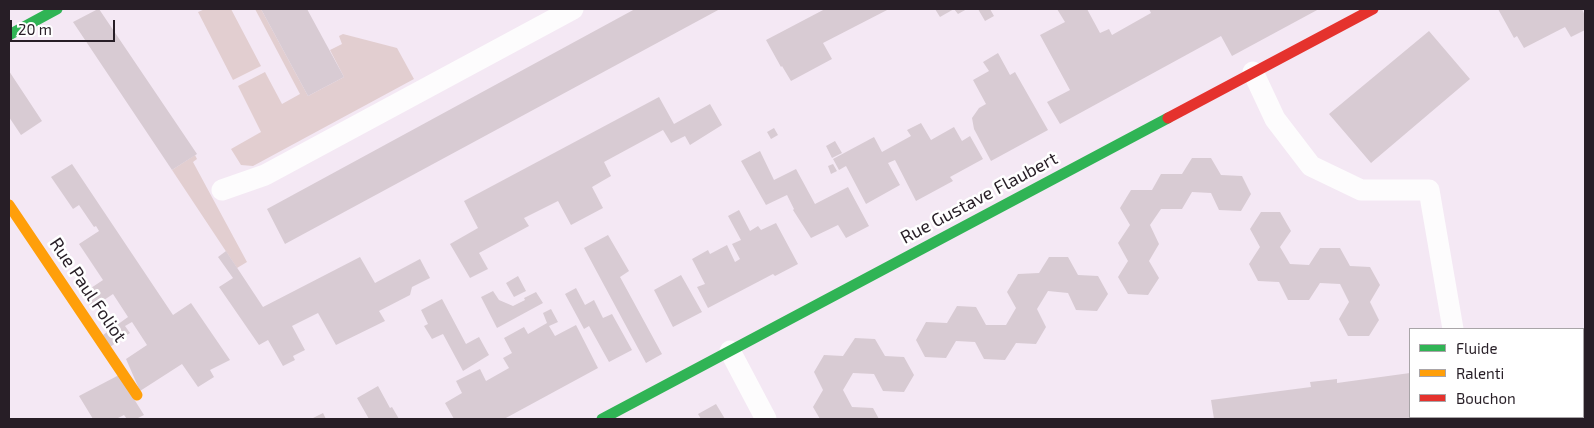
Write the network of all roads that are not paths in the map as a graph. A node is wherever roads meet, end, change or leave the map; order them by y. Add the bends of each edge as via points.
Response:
1 (57, 9) edge
2 (573, 9) edge
3 (1373, 9) edge
4 (9, 34) edge
5 (1253, 72) junction
6 (222, 190) dead end
7 (9, 205) edge
8 (1453, 328) edge
9 (730, 351) junction
10 (137, 395) dead end
11 (602, 419) edge
12 (766, 419) edge

1 - 4 street
2 - 6 lane via 265,175
3 - 5 street, Rue Gustave Flaubert
5 - 8 lane via 1275,119 1311,166 1361,190 1429,190
5 - 9 street, Rue Gustave Flaubert
7 - 10 street, Rue Paul Foliot
9 - 11 street, Rue Gustave Flaubert
9 - 12 lane

